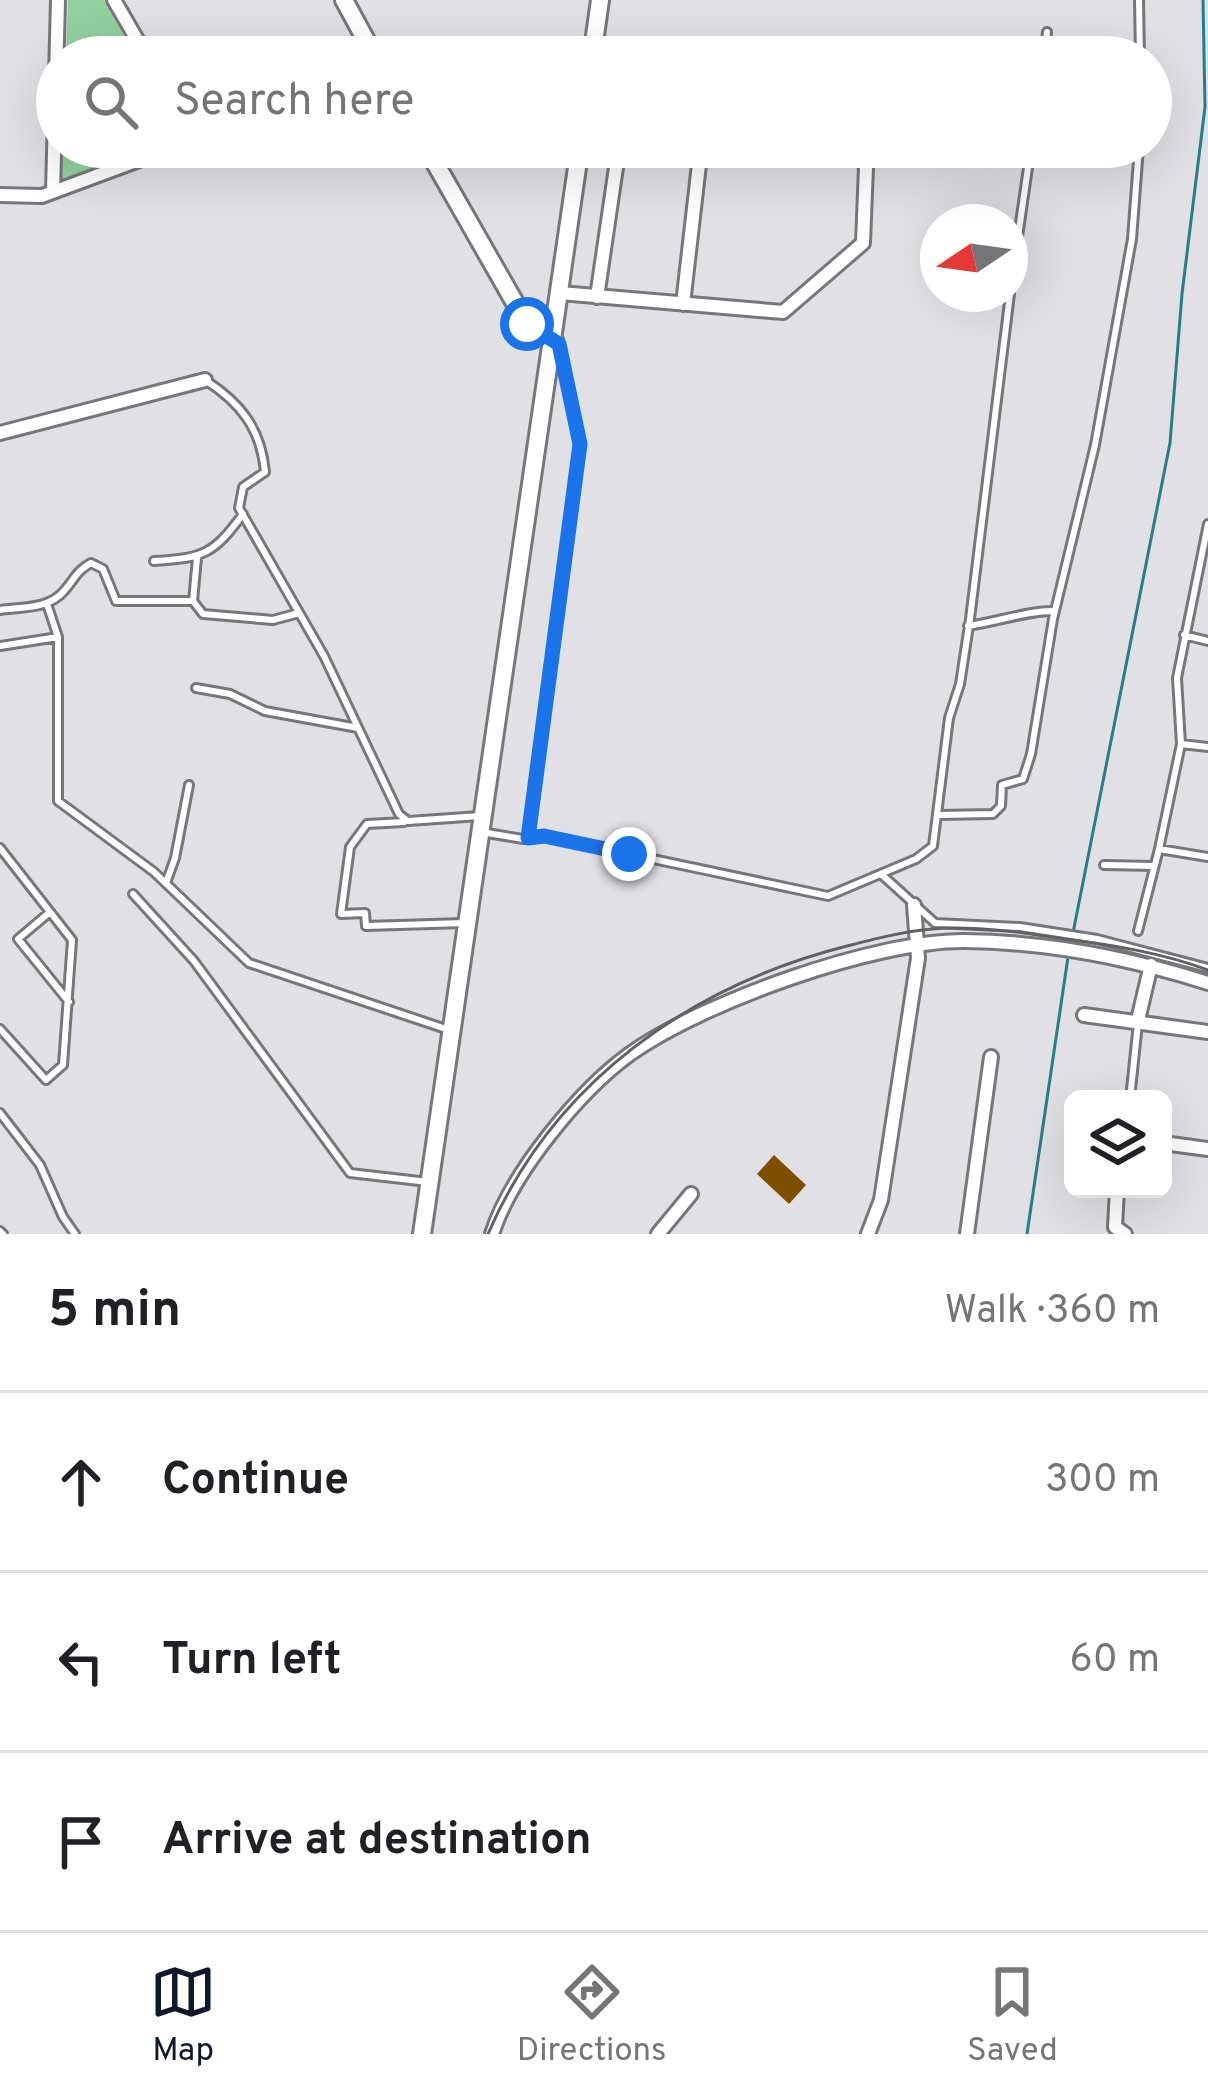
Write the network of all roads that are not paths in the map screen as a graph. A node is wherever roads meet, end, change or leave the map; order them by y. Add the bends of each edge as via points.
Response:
1 (58, 0) edge
2 (114, 0) edge
3 (600, 0) edge
4 (1139, 0) edge
5 (351, 4) edge
6 (1047, 32) dead end
7 (57, 36) edge
8 (135, 36) edge
9 (365, 36) edge
10 (595, 36) edge
11 (1047, 36) edge
12 (1140, 36) edge
13 (53, 168) edge
14 (117, 168) edge
15 (438, 168) edge
16 (577, 168) edge
17 (616, 168) edge
18 (699, 168) edge
19 (866, 168) edge
20 (1028, 168) edge
21 (1137, 168) edge
22 (52, 192) junction
23 (0, 195) edge
24 (1023, 204) edge
25 (560, 293) junction
26 (597, 296) junction
27 (683, 304) junction
28 (1008, 312) edge
29 (554, 340) junction
30 (205, 380) joint
31 (0, 433) edge
32 (243, 514) junction
33 (1208, 524) edge
34 (1206, 544) edge
35 (196, 558) junction
36 (154, 561) dead end
37 (193, 601) junction
38 (47, 604) junction
39 (0, 610) edge
40 (1055, 611) junction
41 (299, 613) junction
42 (968, 626) junction
43 (1184, 635) junction
44 (58, 637) junction
45 (1208, 641) edge
46 (0, 646) edge
47 (196, 688) dead end
48 (358, 728) junction
49 (1181, 744) junction
50 (1208, 747) edge
51 (189, 785) dead end
52 (937, 815) junction
53 (408, 821) junction
54 (482, 824) junction
55 (528, 838) junction
56 (0, 848) edge
57 (1159, 849) junction
58 (1208, 857) edge
59 (3, 859) edge
60 (1105, 865) dead end
61 (1154, 866) junction
62 (881, 874) junction
63 (166, 883) junction
64 (133, 894) dead end
65 (914, 905) junction
66 (50, 912) junction
67 (468, 923) junction
68 (1138, 931) dead end
69 (916, 944) junction
70 (1151, 965) junction
71 (1208, 968) edge
72 (1208, 983) edge
73 (69, 1003) junction
74 (1084, 1015) dead end
75 (1138, 1020) junction
76 (0, 1029) edge
77 (452, 1031) junction
78 (1208, 1032) edge
79 (991, 1057) dead end
80 (1131, 1090) edge
81 (0, 1113) edge
82 (1172, 1144) edge
83 (1208, 1149) edge
84 (431, 1183) junction
85 (691, 1194) dead end
86 (1117, 1198) edge
87 (75, 1234) edge
88 (422, 1234) edge
89 (492, 1234) edge
90 (658, 1234) edge
91 (868, 1234) edge
92 (967, 1234) edge
93 (1125, 1234) edge

1 - 7 street
2 - 8 street
3 - 10 street
4 - 12 lane
5 - 9 street
6 - 11 lane
13 - 22 street
14 - 22 street
15 - 29 street via 527,324
16 - 25 street
17 - 26 street
18 - 27 street
19 - 27 street via 863,243 783,312
20 - 24 lane
21 - 40 lane via 1095,445
22 - 23 street
25 - 26 street
25 - 29 street
26 - 27 street
28 - 42 lane
29 - 54 street
29 - 55 lane via 580,444
30 - 31 street
30 - 32 lane via 250,418 263,453 265,472 243,487
32 - 35 lane
32 - 41 lane
33 - 34 lane
34 - 43 lane
35 - 36 lane
35 - 37 lane
37 - 38 lane via 116,601 103,568 91,563
37 - 41 lane via 202,614 273,620
38 - 39 lane
38 - 44 lane
40 - 42 lane
40 - 52 lane via 1023,779 1002,785 993,814
41 - 48 lane
42 - 52 lane
43 - 45 lane
43 - 49 lane
44 - 46 lane
44 - 63 lane via 58,801
47 - 48 lane
48 - 53 lane
49 - 50 lane
49 - 57 lane
51 - 63 lane
52 - 62 lane via 933,845
53 - 54 lane
53 - 67 lane via 367,824 350,847 341,914 365,913 366,926
54 - 55 lane
54 - 67 street
55 - 62 lane via 828,896
56 - 59 lane
57 - 58 lane
57 - 61 lane
59 - 66 lane
60 - 61 lane
61 - 68 lane
62 - 65 lane
63 - 77 lane via 249,963
64 - 84 lane via 194,961 350,1174
65 - 69 street
65 - 71 lane via 935,923 1097,939
66 - 73 lane via 73,940
66 - 73 lane via 18,939
67 - 77 street
69 - 70 street via 1003,943
69 - 89 street via 757,990 631,1053 562,1122
69 - 91 street via 884,1183
70 - 72 street
70 - 75 street
73 - 76 lane via 63,1065 46,1080
74 - 75 street
75 - 78 street
75 - 80 lane
77 - 84 street
79 - 92 street
81 - 87 lane via 40,1166
82 - 83 street
84 - 88 street
85 - 90 street
86 - 93 street via 1115,1227

